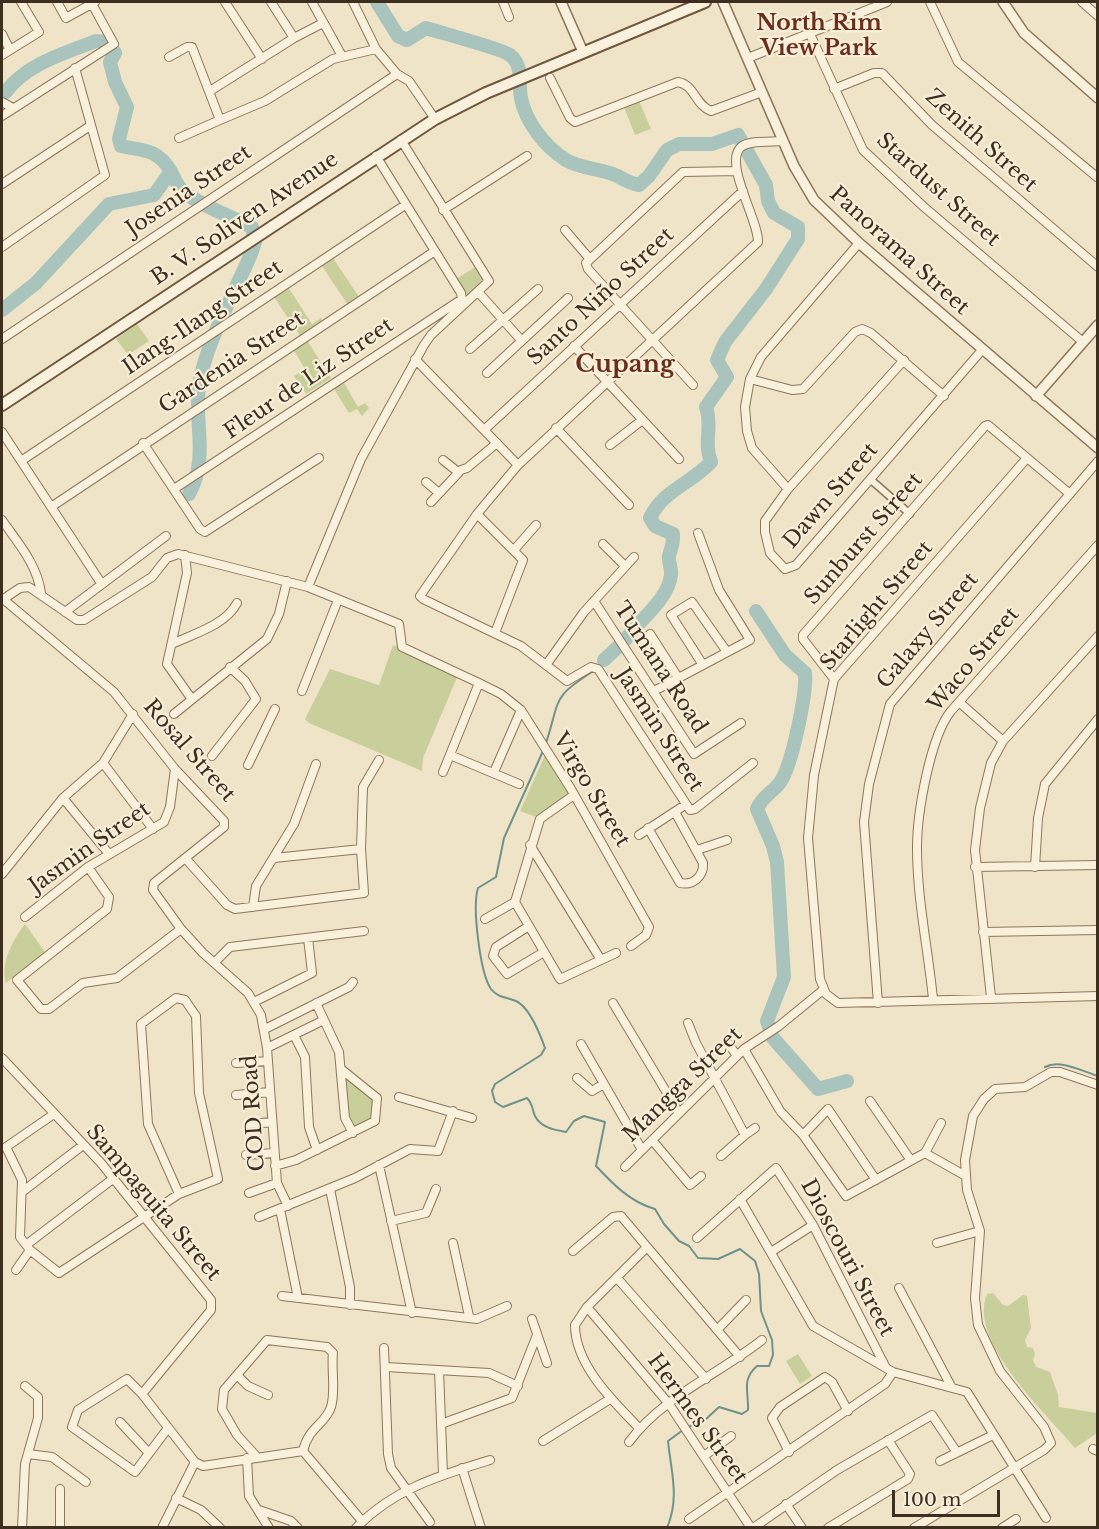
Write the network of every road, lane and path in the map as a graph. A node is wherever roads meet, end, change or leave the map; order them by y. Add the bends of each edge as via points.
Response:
1 (21, 2) edge
2 (57, 2) edge
3 (93, 2) edge
4 (225, 2) edge
5 (271, 2) edge
6 (312, 2) edge
7 (353, 2) edge
8 (503, 2) edge
9 (561, 2) edge
10 (705, 2) edge
11 (723, 2) edge
12 (887, 2) edge
13 (930, 2) edge
14 (1003, 2) edge
15 (1082, 2) edge
16 (1098, 16) edge
17 (509, 17) dead end
18 (323, 23) junction
19 (2, 34) edge
20 (810, 34) junction
21 (294, 38) junction
22 (9, 48) junction
23 (376, 49) junction
24 (583, 52) junction
25 (2, 55) edge
26 (342, 56) junction
27 (169, 57) dead end
28 (748, 58) junction
29 (262, 59) junction
30 (75, 68) junction
31 (397, 74) junction
32 (550, 78) dead end
33 (834, 89) junction
34 (210, 92) junction
35 (762, 92) junction
36 (1098, 98) edge
37 (2, 102) edge
38 (13, 108) junction
39 (2, 116) edge
40 (435, 119) junction
41 (220, 120) junction
42 (90, 126) junction
43 (179, 138) dead end
44 (401, 140) junction
45 (782, 141) junction
46 (376, 156) junction
47 (528, 156) dead end
48 (737, 171) junction
49 (1098, 178) edge
50 (2, 184) edge
51 (743, 191) junction
52 (405, 205) junction
53 (443, 210) junction
54 (565, 230) dead end
55 (859, 243) junction
56 (2, 247) edge
57 (435, 251) junction
58 (588, 261) junction
59 (1098, 267) edge
60 (538, 289) dead end
61 (479, 292) junction
62 (568, 298) dead end
63 (618, 304) junction
64 (503, 320) junction
65 (1098, 325) edge
66 (2, 339) edge
67 (521, 340) junction
68 (652, 341) junction
69 (1083, 342) junction
70 (574, 346) junction
71 (470, 349) dead end
72 (982, 350) junction
73 (415, 359) junction
74 (904, 360) junction
75 (487, 373) dead end
76 (750, 379) junction
77 (608, 380) junction
78 (693, 385) dead end
79 (944, 396) junction
80 (1036, 396) junction
81 (2, 405) edge
82 (641, 421) junction
83 (556, 428) junction
84 (484, 430) junction
85 (2, 432) edge
86 (143, 443) junction
87 (497, 443) junction
88 (610, 445) dead end
89 (1098, 448) edge
90 (319, 458) dead end
91 (1027, 458) junction
92 (679, 459) dead end
93 (443, 460) dead end
94 (21, 461) junction
95 (1098, 461) edge
96 (518, 465) junction
97 (458, 472) junction
98 (870, 479) junction
99 (426, 482) dead end
100 (174, 489) junction
101 (788, 489) junction
102 (439, 493) junction
103 (1070, 494) junction
104 (431, 502) dead end
105 (629, 505) dead end
106 (51, 507) junction
107 (477, 514) junction
108 (910, 514) junction
109 (2, 519) edge
110 (536, 525) dead end
111 (698, 533) dead end
112 (166, 536) dead end
113 (603, 544) dead end
114 (1098, 545) edge
115 (514, 549) junction
116 (185, 555) junction
117 (634, 557) dead end
118 (625, 566) junction
119 (287, 581) junction
120 (101, 583) junction
121 (308, 587) junction
122 (41, 593) junction
123 (2, 599) edge
124 (338, 600) junction
125 (594, 601) junction
126 (237, 603) dead end
127 (65, 612) junction
128 (495, 633) junction
129 (650, 634) dead end
130 (1098, 636) edge
131 (172, 644) junction
132 (727, 652) junction
133 (546, 665) junction
134 (703, 665) junction
135 (230, 667) junction
136 (679, 678) junction
137 (834, 679) junction
138 (478, 682) junction
139 (302, 691) dead end
140 (654, 691) junction
141 (191, 698) junction
142 (959, 702) junction
143 (275, 710) dead end
144 (520, 710) junction
145 (133, 714) junction
146 (174, 714) dead end
147 (1098, 719) edge
148 (741, 723) dead end
149 (1003, 741) junction
150 (212, 756) dead end
151 (450, 756) junction
152 (379, 760) dead end
153 (104, 763) junction
154 (753, 763) dead end
155 (316, 764) dead end
156 (248, 765) dead end
157 (175, 769) junction
158 (443, 772) dead end
159 (494, 772) junction
160 (519, 784) dead end
161 (574, 795) junction
162 (63, 798) junction
163 (688, 808) junction
164 (675, 812) junction
165 (648, 828) junction
166 (153, 829) junction
167 (639, 835) dead end
168 (727, 840) dead end
169 (530, 845) junction
170 (361, 849) junction
171 (697, 850) junction
172 (109, 854) junction
173 (274, 858) junction
174 (186, 859) junction
175 (1098, 865) edge
176 (88, 867) junction
177 (975, 867) junction
178 (1035, 867) junction
179 (2, 874) edge
180 (515, 902) junction
181 (254, 907) junction
182 (25, 917) dead end
183 (485, 919) dead end
184 (529, 926) junction
185 (181, 928) junction
186 (364, 930) dead end
187 (1098, 930) edge
188 (983, 932) junction
189 (308, 938) junction
190 (631, 946) dead end
191 (544, 952) junction
192 (616, 953) dead end
193 (601, 960) junction
194 (214, 963) junction
195 (353, 982) dead end
196 (823, 990) junction
197 (1098, 996) edge
198 (991, 997) junction
199 (933, 999) junction
200 (254, 1002) junction
201 (316, 1003) junction
202 (613, 1003) dead end
203 (878, 1003) junction
204 (261, 1015) joint
205 (324, 1020) junction
206 (688, 1023) dead end
207 (265, 1029) junction
208 (294, 1035) junction
209 (728, 1043) dead end
210 (580, 1044) dead end
211 (267, 1048) junction
212 (744, 1049) junction
213 (737, 1056) junction
214 (2, 1058) edge
215 (268, 1061) junction
216 (236, 1063) dead end
217 (341, 1069) junction
218 (715, 1077) junction
219 (577, 1078) dead end
220 (602, 1084) junction
221 (1098, 1085) edge
222 (270, 1092) junction
223 (236, 1095) dead end
224 (399, 1097) dead end
225 (870, 1101) dead end
226 (453, 1111) junction
227 (679, 1113) junction
228 (54, 1114) junction
229 (472, 1118) dead end
230 (272, 1122) junction
231 (941, 1123) dead end
232 (249, 1124) dead end
233 (755, 1128) dead end
234 (353, 1133) junction
235 (746, 1135) junction
236 (803, 1135) junction
237 (652, 1140) junction
238 (83, 1145) junction
239 (4, 1147) edge
240 (317, 1150) junction
241 (642, 1150) junction
242 (274, 1153) junction
243 (925, 1153) junction
244 (246, 1155) dead end
245 (721, 1156) dead end
246 (910, 1159) junction
247 (379, 1165) junction
248 (275, 1166) junction
249 (625, 1167) dead end
250 (964, 1175) junction
251 (701, 1176) dead end
252 (114, 1178) junction
253 (876, 1180) junction
254 (277, 1183) junction
255 (330, 1189) junction
256 (436, 1189) dead end
257 (22, 1192) junction
258 (249, 1193) dead end
259 (179, 1194) junction
260 (740, 1199) junction
261 (288, 1206) junction
262 (280, 1209) junction
263 (143, 1217) junction
264 (259, 1217) dead end
265 (391, 1221) junction
266 (813, 1225) junction
267 (980, 1231) junction
268 (697, 1238) dead end
269 (453, 1243) dead end
270 (937, 1243) dead end
271 (647, 1246) junction
272 (28, 1248) junction
273 (573, 1251) dead end
274 (771, 1252) junction
275 (16, 1270) dead end
276 (616, 1278) junction
277 (899, 1288) dead end
278 (282, 1296) dead end
279 (298, 1298) junction
280 (746, 1300) dead end
281 (350, 1305) junction
282 (507, 1306) dead end
283 (588, 1307) junction
284 (412, 1313) junction
285 (469, 1317) junction
286 (532, 1319) dead end
287 (717, 1330) junction
288 (537, 1335) junction
289 (762, 1340) dead end
290 (384, 1348) dead end
291 (740, 1357) junction
292 (547, 1363) dead end
293 (386, 1367) junction
294 (439, 1370) junction
295 (889, 1370) junction
296 (237, 1375) junction
297 (706, 1379) junction
298 (25, 1386) dead end
299 (518, 1386) junction
300 (951, 1386) junction
301 (142, 1394) junction
302 (268, 1395) dead end
303 (610, 1399) junction
304 (669, 1404) junction
305 (848, 1411) junction
306 (120, 1422) dead end
307 (441, 1424) junction
308 (168, 1428) junction
309 (639, 1428) junction
310 (993, 1435) junction
311 (731, 1436) dead end
312 (888, 1440) junction
313 (543, 1441) dead end
314 (629, 1442) dead end
315 (303, 1451) junction
316 (956, 1451) junction
317 (148, 1452) junction
318 (789, 1452) junction
319 (28, 1454) junction
320 (704, 1456) junction
321 (257, 1457) junction
322 (247, 1458) junction
323 (490, 1460) dead end
324 (940, 1461) dead end
325 (195, 1462) junction
326 (1015, 1467) junction
327 (462, 1468) junction
328 (443, 1474) junction
329 (86, 1482) dead end
330 (407, 1489) junction
331 (60, 1490) dead end
332 (729, 1492) junction
333 (176, 1498) junction
334 (786, 1504) junction
335 (259, 1510) junction
336 (1046, 1518) dead end
337 (689, 1519) dead end
338 (1016, 1519) dead end
339 (430, 1522) dead end
340 (359, 1524) edge
341 (21, 1527) edge
342 (60, 1527) edge
343 (162, 1527) edge
344 (220, 1527) edge
345 (269, 1527) edge
346 (298, 1527) edge
347 (481, 1527) edge
348 (752, 1527) edge
349 (802, 1527) edge
350 (828, 1527) edge
351 (914, 1527) edge
352 (1002, 1527) edge

1 - 22 street via 39,32
2 - 3 street via 66,18
3 - 30 street via 112,45
4 - 29 street
5 - 21 street
6 - 18 street
7 - 23 street
8 - 17 street
9 - 24 street
10 - 24 main road, B. V. Soliven Avenue
11 - 28 street, Panorama Street
12 - 20 street
13 - 49 street via 958,62
14 - 36 street via 1024,33
15 - 16 street
18 - 21 street
18 - 26 street
19 - 22 street
20 - 28 street
20 - 33 street, Stardust Street
21 - 29 street
22 - 25 street
23 - 26 street
23 - 31 street
24 - 40 main road, B. V. Soliven Avenue
26 - 41 street via 253,108
27 - 34 street via 192,47
28 - 35 street, Panorama Street
29 - 34 street
30 - 38 street
30 - 42 street
31 - 40 street via 409,81
31 - 66 street, Josenia Street
32 - 35 street via 575,122 678,82 687,85 702,107 711,111
33 - 59 street, Zenith Street via 882,74 967,157
33 - 69 street, Stardust Street via 856,137 873,160
34 - 41 street
35 - 45 street, Panorama Street
37 - 38 street
38 - 39 street
40 - 44 main road, B. V. Soliven Avenue
41 - 43 street
42 - 50 street
42 - 56 street via 104,176
44 - 46 main road, B. V. Soliven Avenue
44 - 53 street
45 - 48 street via 745,145 736,154
45 - 55 street, Panorama Street via 814,200
46 - 52 street
46 - 81 main road, B. V. Soliven Avenue
47 - 53 street
48 - 51 street
48 - 58 street via 683,172
51 - 63 street, Santo Niño Street
51 - 68 street via 758,242
52 - 57 street
52 - 94 street, Ilang-Ilang Street
53 - 61 street via 489,278 488,285
54 - 58 street
55 - 72 street, Panorama Street
55 - 76 street via 760,357
57 - 86 street, Gardenia Street
57 - 100 street, Fleur de Liz Street via 462,297
58 - 63 street via 588,269
60 - 64 street
61 - 64 street
61 - 73 street via 431,335
62 - 67 street
63 - 68 street
63 - 70 street, Santo Niño Street
64 - 67 street
64 - 71 street
65 - 69 street
67 - 75 street
68 - 77 street
68 - 78 street
69 - 80 street
70 - 77 street
70 - 84 street, Santo Niño Street
72 - 79 street, Dawn Street
72 - 80 street, Panorama Street
73 - 84 street
73 - 121 street via 361,459
74 - 76 street via 862,329 803,389 792,390
74 - 79 street
74 - 101 street, Dawn Street
76 - 101 street via 745,407 749,440
77 - 82 street
77 - 83 street
79 - 98 street, Dawn Street
80 - 89 street, Panorama Street
82 - 88 street
82 - 92 street
83 - 96 street
83 - 105 street
84 - 87 street
85 - 94 street
86 - 100 street
86 - 106 street, Gardenia Street
87 - 96 street
87 - 97 street
90 - 100 street via 208,531 201,531
91 - 103 street
91 - 108 street, Sunburst Street via 986,425
91 - 137 street, Starlight Street
93 - 97 street
94 - 106 street
95 - 103 street, Galaxy Street
96 - 107 street
97 - 102 street
98 - 101 street, Dawn Street via 796,565 788,569 770,553 765,521
98 - 108 street
99 - 102 street
102 - 104 street
103 - 203 street, Galaxy Street via 890,704 869,784 864,822
106 - 120 street
107 - 115 street
107 - 128 street via 420,596
108 - 137 street, Sunburst Street via 802,637
109 - 122 street via 34,568
110 - 115 street
111 - 132 street via 721,593 750,640
112 - 120 street
113 - 118 street
114 - 142 street, Waco Street
115 - 128 street via 523,565
116 - 119 street
116 - 127 street via 173,554 152,577 84,620
116 - 131 street via 188,573
117 - 118 street
118 - 125 street
119 - 121 street
119 - 135 street via 273,631
120 - 127 street
121 - 124 street
122 - 123 street via 24,587
122 - 127 street
123 - 145 street, Rosal Street via 114,692
124 - 138 street, Virgo Street via 399,624 402,647
124 - 139 street
125 - 133 street
125 - 140 street, Tumana Road
126 - 131 street via 222,620
128 - 133 street
129 - 136 street
130 - 149 street
131 - 141 street via 167,664
132 - 134 street
132 - 134 street via 692,602 671,615
133 - 163 street, Jasmin Street via 569,682 596,668
134 - 136 street
135 - 141 street
135 - 150 street via 256,699
136 - 140 street
137 - 196 street, Starlight Street via 814,775 808,838
138 - 144 street, Virgo Street
138 - 151 street
140 - 148 street, Tumana Road via 695,754
141 - 146 street
142 - 149 street
142 - 199 street, Waco Street via 937,735 917,842
143 - 156 street
144 - 159 street
144 - 161 street, Virgo Street
145 - 153 street
145 - 157 street, Rosal Street
147 - 178 street via 1045,784
149 - 177 street via 990,763 983,790
151 - 158 street
151 - 159 street
152 - 170 street via 363,788
153 - 162 street
153 - 166 street
154 - 163 street via 695,809
155 - 173 street via 294,824
157 - 166 street, Jasmin Street via 168,814
157 - 174 street, Rosal Street via 225,824
159 - 160 street
161 - 169 street via 541,817
161 - 190 street, Virgo Street via 650,927
162 - 172 street
162 - 179 street
163 - 164 street
164 - 165 street
164 - 171 street
165 - 167 street
165 - 171 street via 681,884 704,871
166 - 172 street, Jasmin Street
168 - 171 street
169 - 180 street
169 - 193 street
170 - 173 street
170 - 181 street via 363,894
172 - 176 street, Jasmin Street
173 - 181 street via 256,886
174 - 181 street via 231,908
174 - 185 street, Rosal Street via 153,887
175 - 178 street
176 - 182 street, Jasmin Street
176 - 185 street via 109,897 107,909 18,980 44,1010 83,983 117,978
177 - 178 street
177 - 188 street
180 - 183 street
180 - 184 street
184 - 191 street
184 - 191 street via 494,948 493,956 510,974
185 - 194 street, Rosal Street
186 - 189 street
187 - 188 street
188 - 198 street
189 - 194 street via 230,947
189 - 200 street via 312,973
191 - 193 street via 560,979
192 - 193 street
194 - 200 street, Rosal Street
195 - 201 street
196 - 203 street via 835,1002
196 - 212 street, Mangga Street
197 - 198 street
198 - 199 street
199 - 203 street
200 - 204 street, Rosal Street
201 - 205 street
201 - 207 street
202 - 227 street
204 - 207 street, COD Road
205 - 208 street
205 - 217 street via 339,1052
206 - 218 street
207 - 211 street, COD Road
208 - 211 street
208 - 240 street via 305,1057 309,1127
209 - 213 street
210 - 220 street
211 - 215 street, COD Road
212 - 213 street, Mangga Street
212 - 236 street via 780,1111
213 - 218 street, Mangga Street
214 - 228 street, Sampaguita Street
215 - 216 street
215 - 222 street, COD Road
217 - 234 street via 345,1118
217 - 234 street via 378,1102 375,1121
218 - 227 street, Mangga Street
218 - 235 street
219 - 220 street via 592,1091
220 - 241 street
221 - 250 street via 1051,1072 1025,1087 995,1089 974,1116
222 - 223 street
222 - 230 street, COD Road
224 - 226 street
225 - 246 street
226 - 229 street
226 - 247 street via 437,1152 410,1149
227 - 237 street, Mangga Street
228 - 238 street, Sampaguita Street
228 - 239 street
230 - 232 street
230 - 242 street, COD Road
231 - 243 street
233 - 235 street
234 - 240 street
235 - 245 street
236 - 253 street via 845,1195
236 - 253 street via 828,1110
237 - 241 street, Mangga Street
237 - 251 street via 689,1184
238 - 252 street, Sampaguita Street
238 - 257 street
239 - 257 street via 20,1172
240 - 248 street
241 - 249 street, Mangga Street
242 - 244 street
242 - 248 street, COD Road
243 - 246 street
243 - 250 street
246 - 253 street
247 - 255 street
247 - 265 street
248 - 254 street, COD Road
250 - 267 street
252 - 263 street, Sampaguita Street
252 - 272 street
254 - 258 street
254 - 261 street, COD Road
255 - 261 street
255 - 281 street via 350,1287
256 - 265 street via 426,1213
257 - 272 street via 19,1232
259 - 259 street via 218,1179 199,1093 196,1016 185,1000 176,998 141,1024 148,1124
259 - 263 street
260 - 266 street, Dioscouri Street via 775,1167
260 - 268 street
260 - 274 street
261 - 262 street
262 - 264 street
262 - 279 street
263 - 272 street via 59,1274
263 - 301 street, Sampaguita Street via 212,1305
265 - 284 street
266 - 274 street
266 - 295 street, Dioscouri Street
267 - 270 street
267 - 326 street via 975,1298 978,1325 1000,1371 1049,1434 1049,1447
269 - 285 street
271 - 273 street via 617,1216
271 - 276 street
271 - 287 street
272 - 275 street
274 - 295 street via 813,1326
276 - 283 street
276 - 297 street
277 - 300 street
278 - 279 street
279 - 281 street
280 - 287 street
281 - 284 street
282 - 285 street via 482,1319
283 - 303 street via 575,1325 578,1342
283 - 304 street, Hermes Street
284 - 285 street
286 - 288 street
287 - 291 street
288 - 292 street
288 - 299 street
289 - 291 street
290 - 293 street
291 - 297 street
293 - 294 street
293 - 330 street via 388,1454 391,1468
294 - 299 street via 489,1373
294 - 307 street
295 - 300 street
295 - 305 street via 885,1384
296 - 302 street via 253,1389
296 - 315 street via 267,1340 333,1353 332,1404 309,1433
296 - 321 street via 224,1390 222,1409 237,1435
297 - 304 street
298 - 319 street via 38,1397 38,1418
299 - 307 street via 512,1398
300 - 310 street via 968,1393
301 - 308 street
301 - 317 street via 127,1380 78,1410 72,1427 135,1472
303 - 309 street
303 - 313 street
304 - 309 street
304 - 320 street, Hermes Street
305 - 318 street
305 - 318 street via 825,1377 780,1407 772,1418
306 - 317 street
307 - 328 street
308 - 317 street
308 - 325 street
309 - 314 street
310 - 316 street
310 - 326 street
311 - 320 street
312 - 316 street via 933,1415
312 - 334 street
312 - 350 street via 910,1474 908,1479
315 - 321 street
315 - 340 street
316 - 324 street
318 - 332 street
319 - 329 street via 52,1457
319 - 341 street
320 - 332 street, Hermes Street
321 - 322 street
322 - 325 street via 203,1466
322 - 335 street via 249,1496
323 - 327 street
325 - 333 street
326 - 336 street
326 - 351 street
327 - 328 street
327 - 347 street
328 - 330 street
330 - 339 street
330 - 340 street
331 - 342 street
332 - 337 street
332 - 348 street, Hermes Street
333 - 343 street
333 - 344 street via 201,1510
334 - 348 street
334 - 349 street
335 - 345 street
335 - 346 street
338 - 352 street

